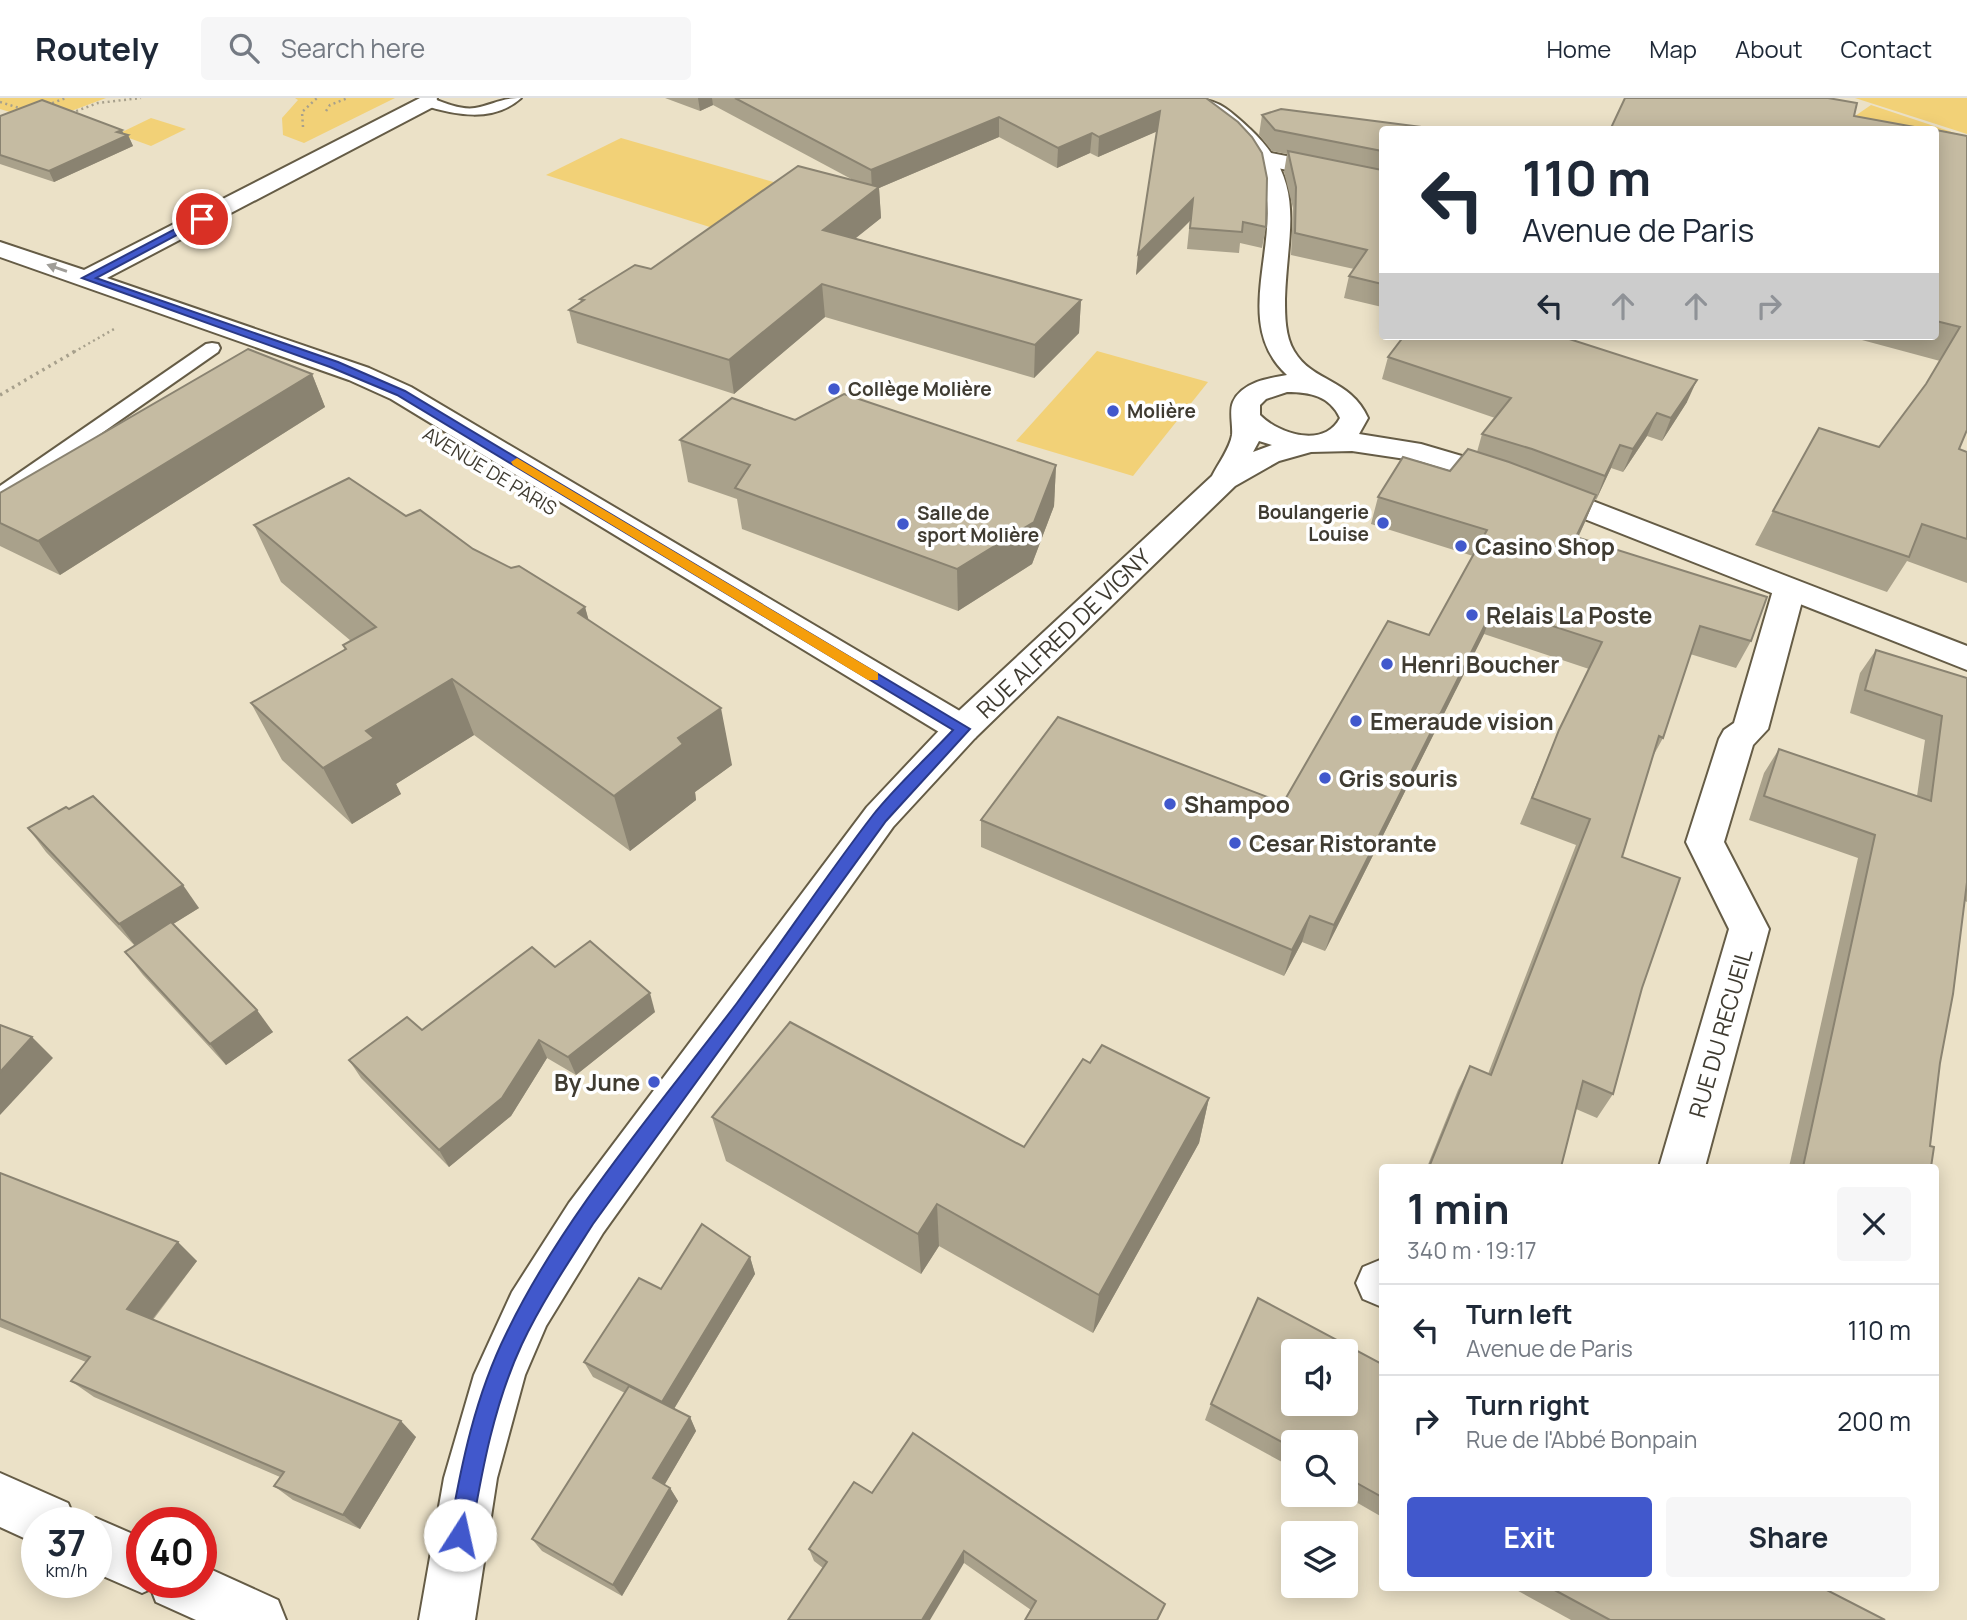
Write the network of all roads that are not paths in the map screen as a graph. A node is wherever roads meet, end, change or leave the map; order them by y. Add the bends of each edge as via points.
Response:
1 (514, 98) edge
2 (1195, 98) edge
3 (429, 100) edge
4 (1266, 159) junction
5 (1379, 181) edge
6 (3, 258) edge
7 (88, 278) junction
8 (1273, 318) junction
9 (212, 348) junction
10 (1332, 393) junction
11 (1252, 404) junction
12 (1318, 442) junction
13 (1224, 480) junction
14 (1512, 480) junction
15 (0, 495) edge
16 (1789, 590) junction
17 (1967, 659) edge
18 (952, 739) junction
19 (1683, 1164) edge
20 (0, 1500) edge
21 (21, 1509) edge
22 (211, 1598) edge
23 (258, 1620) edge
24 (447, 1620) edge

1 - 3 lane via 466,114
2 - 4 street
3 - 7 street
4 - 5 street
4 - 8 street via 1274,174 1279,207
7 -> 6 street, AVENUE DE PARIS
6 - 9 street, AVENUE DE PARIS via 130,320
7 - 18 street, AVENUE DE PARIS via 401,393
8 - 10 street via 1282,354
8 - 11 street via 1264,349 1267,379
9 - 15 lane
9 - 18 street, AVENUE DE PARIS via 376,407 420,428 903,724
10 - 11 street via 1287,383
10 - 12 street via 1351,408 1353,423 1341,436
10 - 14 street
11 - 12 street via 1266,435 1283,441
11 - 13 street, RUE ALFRED DE VIGNY via 1246,438
12 - 13 street, RUE ALFRED DE VIGNY via 1269,455
12 - 14 street via 1397,446
13 - 18 street, RUE ALFRED DE VIGNY
14 - 16 street
16 - 17 street
16 - 19 street, RUE DU RECUEIL via 1750,729 1737,739 1705,842 1749,929
18 - 24 street, RUE ALFRED DE VIGNY via 880,817 586,1218 542,1287 488,1405 471,1469
20 - 21 street
22 - 23 street

